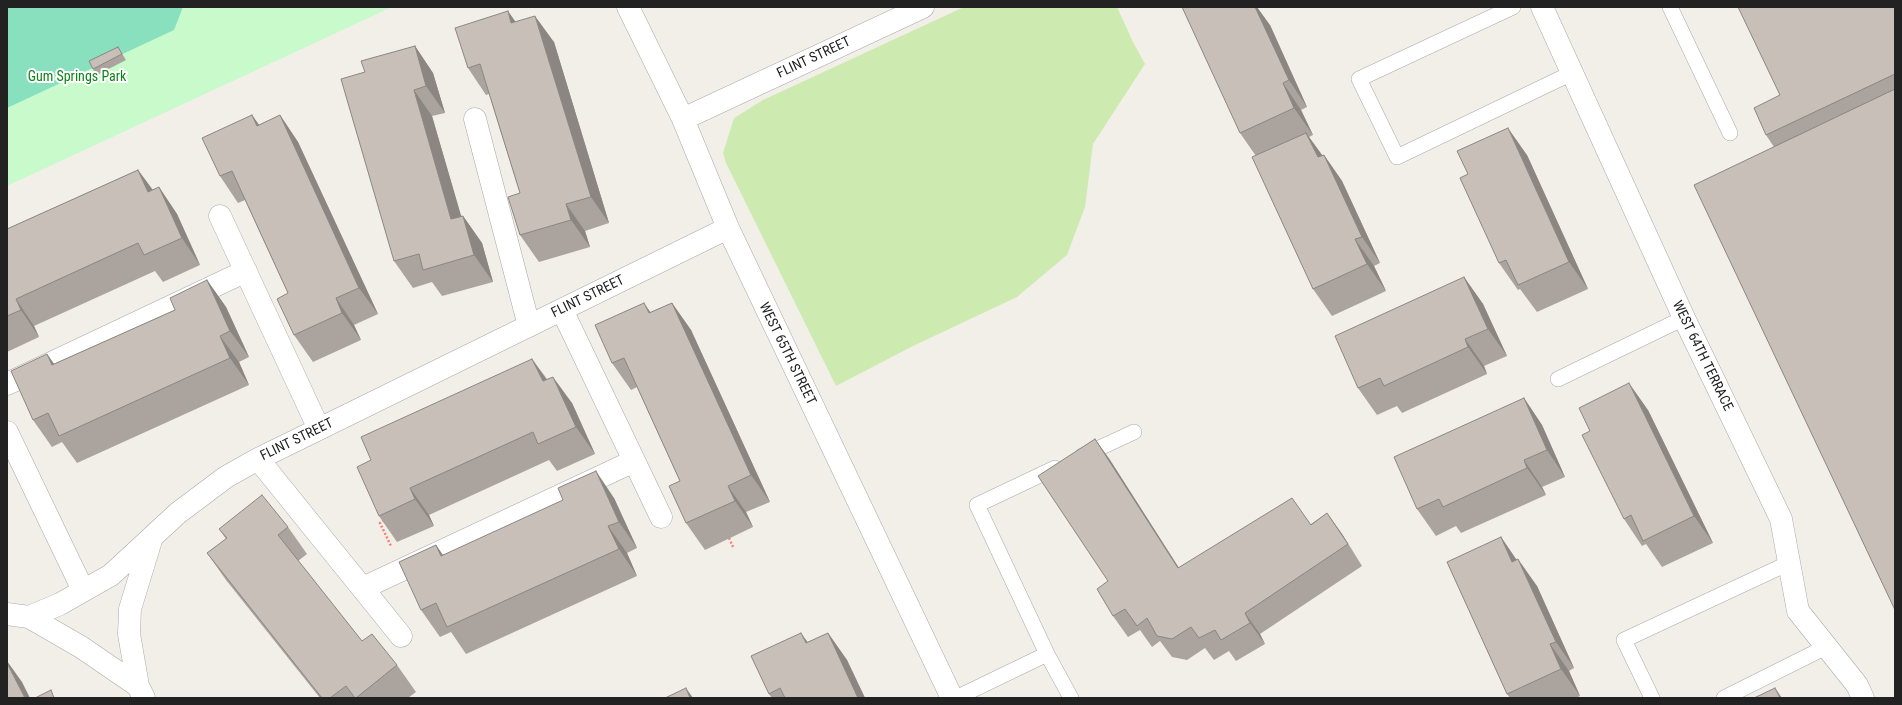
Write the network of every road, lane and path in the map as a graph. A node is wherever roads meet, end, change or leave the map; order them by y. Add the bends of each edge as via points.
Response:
1 (628, 7) edge
2 (923, 7) edge
3 (1512, 7) edge
4 (1542, 7) edge
5 (1670, 7) edge
6 (1572, 73) junction
7 (475, 119) dead end
8 (683, 119) junction
9 (1730, 133) dead end
10 (220, 216) dead end
11 (728, 228) junction
12 (246, 271) junction
13 (562, 310) junction
14 (1684, 318) junction
15 (529, 326) junction
16 (1558, 379) dead end
17 (7, 384) edge
18 (319, 429) junction
19 (7, 432) edge
20 (1134, 432) dead end
21 (258, 459) junction
22 (634, 460) junction
23 (661, 516) dead end
24 (386, 519) edge
25 (152, 537) junction
26 (729, 538) dead end
27 (733, 547) dead end
28 (1789, 563) junction
29 (402, 570) junction
30 (362, 588) junction
31 (83, 590) junction
32 (7, 614) edge
33 (29, 617) junction
34 (401, 636) dead end
35 (1826, 647) junction
36 (1047, 654) junction
37 (141, 692) edge
38 (952, 698) edge
39 (956, 698) edge
40 (1071, 698) edge
41 (1652, 698) edge
42 (1724, 698) edge
43 (1863, 698) edge

1 - 8 street, WEST 65TH STREET
2 - 8 street, FLINT STREET
3 - 6 lane via 1359,79 1397,157
4 - 6 street, WEST 64TH TERRACE
5 - 9 lane
6 - 14 street, WEST 64TH TERRACE
7 - 15 street
8 - 11 street, WEST 65TH STREET
10 - 12 street
11 - 13 street, FLINT STREET
11 - 38 street, WEST 65TH STREET
12 - 17 street
12 - 18 street
13 - 15 street, FLINT STREET
13 - 22 street
14 - 16 lane
14 - 28 street, WEST 64TH TERRACE via 1781,519
15 - 18 street, FLINT STREET
18 - 21 street, FLINT STREET
19 - 31 street
20 - 36 lane via 977,505
21 - 25 street, FLINT STREET via 226,477 178,513
21 - 30 street
22 - 23 street
22 - 29 street
24 - 29 path via 380,523
25 - 31 street, FLINT STREET via 111,575
25 - 37 street via 130,609 129,634
26 - 27 path
28 - 35 street, WEST 64TH TERRACE via 1798,611
28 - 41 lane via 1624,640
29 - 30 street
30 - 34 street
31 - 33 street, FLINT STREET via 60,604
32 - 33 street
33 - 37 street via 81,647
35 - 42 lane
35 - 43 street, WEST 64TH TERRACE via 1857,685
36 - 39 lane
36 - 40 lane

